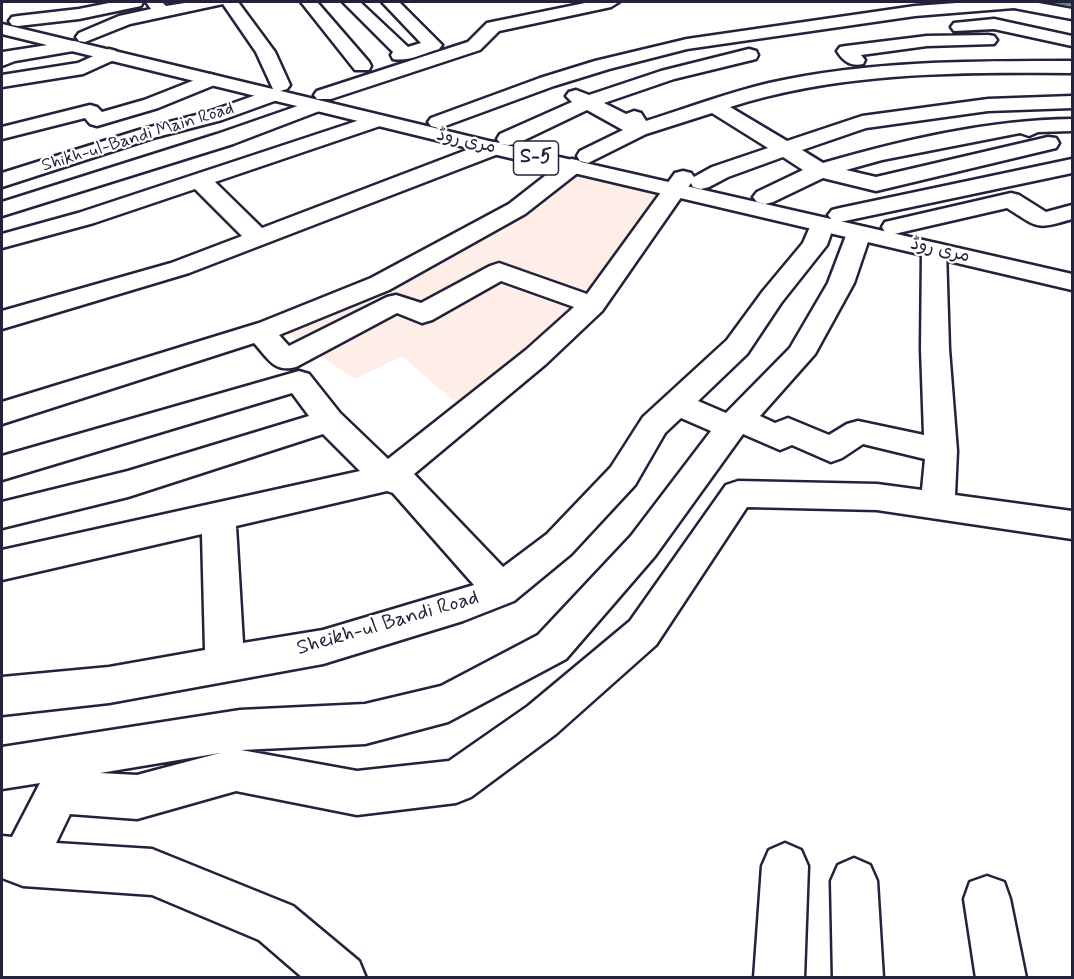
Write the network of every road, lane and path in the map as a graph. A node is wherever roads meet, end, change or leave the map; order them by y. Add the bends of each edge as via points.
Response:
1 (135, 2) edge
2 (216, 2) edge
3 (230, 2) edge
4 (309, 2) edge
5 (351, 2) edge
6 (611, 2) edge
7 (393, 4) edge
8 (414, 4) dead end
9 (158, 7) edge
10 (1072, 14) edge
11 (8, 28) edge
12 (991, 39) dead end
13 (1072, 41) edge
14 (92, 50) junction
15 (405, 54) junction
16 (856, 60) junction
17 (2, 61) edge
18 (362, 66) junction
19 (210, 80) junction
20 (2, 81) edge
21 (547, 82) junction
22 (283, 90) junction
23 (2, 97) edge
24 (320, 100) junction
25 (587, 102) junction
26 (1072, 102) edge
27 (715, 106) junction
28 (376, 121) junction
29 (438, 122) junction
30 (1072, 125) edge
31 (1024, 126) junction
32 (639, 130) junction
33 (2, 133) edge
34 (1048, 143) junction
35 (500, 144) junction
36 (783, 150) junction
37 (1072, 157) edge
38 (580, 161) junction
39 (1072, 166) edge
40 (820, 171) junction
41 (2, 180) edge
42 (200, 181) junction
43 (686, 183) junction
44 (765, 196) junction
45 (2, 209) edge
46 (1072, 212) edge
47 (840, 224) junction
48 (894, 227) junction
49 (259, 239) junction
50 (2, 241) edge
51 (934, 250) junction
52 (1072, 267) edge
53 (1072, 282) edge
54 (593, 305) junction
55 (2, 320) edge
56 (259, 332) junction
57 (677, 404) junction
58 (2, 413) edge
59 (329, 421) junction
60 (735, 423) junction
61 (941, 451) junction
62 (2, 468) edge
63 (387, 478) junction
64 (938, 506) junction
65 (2, 515) edge
66 (218, 515) junction
67 (1072, 525) edge
68 (2, 565) edge
69 (501, 590) junction
70 (225, 664) junction
71 (2, 696) edge
72 (2, 768) edge
73 (12, 860) edge
74 (785, 866) dead end
75 (854, 881) dead end
76 (987, 899) dead end
77 (333, 974) edge
78 (779, 978) edge
79 (858, 978) edge
80 (1000, 978) edge

1 - 11 street
2 - 9 street
3 - 22 street via 261,45
4 - 18 street
5 - 15 street
6 - 24 street via 493,27 474,46
7 - 8 street
7 - 15 street, Shikh-ul-Bandi Main Road via 432,45
9 - 14 street via 125,20
10 - 21 street via 1014,3 896,13 687,44
11 - 14 street, مری روڈ / S-5
12 - 16 street via 927,41 846,51
13 - 25 street via 994,24 836,39 700,65
14 - 17 street via 10,56
14 - 19 street, مری روڈ / S-5
14 - 20 street
14 - 22 street, مری روڈ / S-5
14 - 23 street via 83,82
15 - 18 street, Shikh-ul-Bandi Main Road
16 - 27 street via 941,52 1063,62 870,73 768,89
16 - 32 street via 755,75 633,117
18 - 22 street, Shikh-ul-Bandi Main Road
19 - 22 street, مری روڈ / S-5
19 - 33 street via 97,120 90,111
21 - 25 street
21 - 29 street
22 - 24 street, مری روڈ / S-5
22 - 41 street, Shikh-ul-Bandi Main Road via 214,116
24 - 28 street, مری روڈ / S-5
24 - 29 street, مری روڈ / S-5
24 - 45 street via 225,139
25 - 32 street
25 - 35 street
26 - 36 street via 988,105 862,122
27 - 32 street
27 - 36 street
28 - 35 street, مری روڈ / S-5
28 - 42 street
29 - 35 street, مری روڈ / S-5
30 - 31 street
31 - 34 street
31 - 40 street via 878,154
32 - 38 street
34 - 37 street
34 - 40 street via 876,184
35 - 38 street, مری روڈ / S-5
35 - 49 street
36 - 40 street
36 - 43 street
38 - 43 street, مری روڈ / S-5
38 - 56 street via 517,209 449,248 380,284
39 - 47 street
40 - 44 street
42 - 49 street
42 - 50 street
43 - 44 street, مری روڈ / S-5
43 - 47 street, مری روڈ / S-5
43 - 54 street
44 - 47 street, مری روڈ / S-5
46 - 48 street via 1043,220 1011,200
47 - 48 street, مری روڈ / S-5
47 - 51 street, مری روڈ / S-5
47 - 57 street, Sheikh-ul Bandi Road via 815,245 771,297 737,347
47 - 60 street via 841,283 801,354
48 - 52 street, مری روڈ / S-5
49 - 55 street via 180,268
51 - 53 street, مری روڈ / S-5
51 - 61 street
54 - 56 street via 499,271 422,314 396,303 286,360
54 - 63 street via 457,424
56 - 58 street
57 - 60 street
57 - 69 street, Sheikh-ul Bandi Road via 654,425 623,476 559,544
59 - 62 street via 299,381
59 - 63 street
59 - 65 street via 128,484
60 - 61 street via 780,438 789,429 831,450 858,432
60 - 72 street via 643,546 552,647 448,703 365,724 240,730
61 - 64 street
63 - 66 street
63 - 69 street via 405,484
64 - 67 street
64 - 73 street via 877,497 738,494 643,633 542,720 456,782 357,793 236,770 137,798 58,792
66 - 68 street
66 - 70 street
69 - 70 street, Sheikh-ul Bandi Road via 323,647
70 - 71 street, Sheikh-ul Bandi Road via 109,685
73 - 77 street via 152,872 276,923
74 - 78 street
75 - 79 street
76 - 80 street

